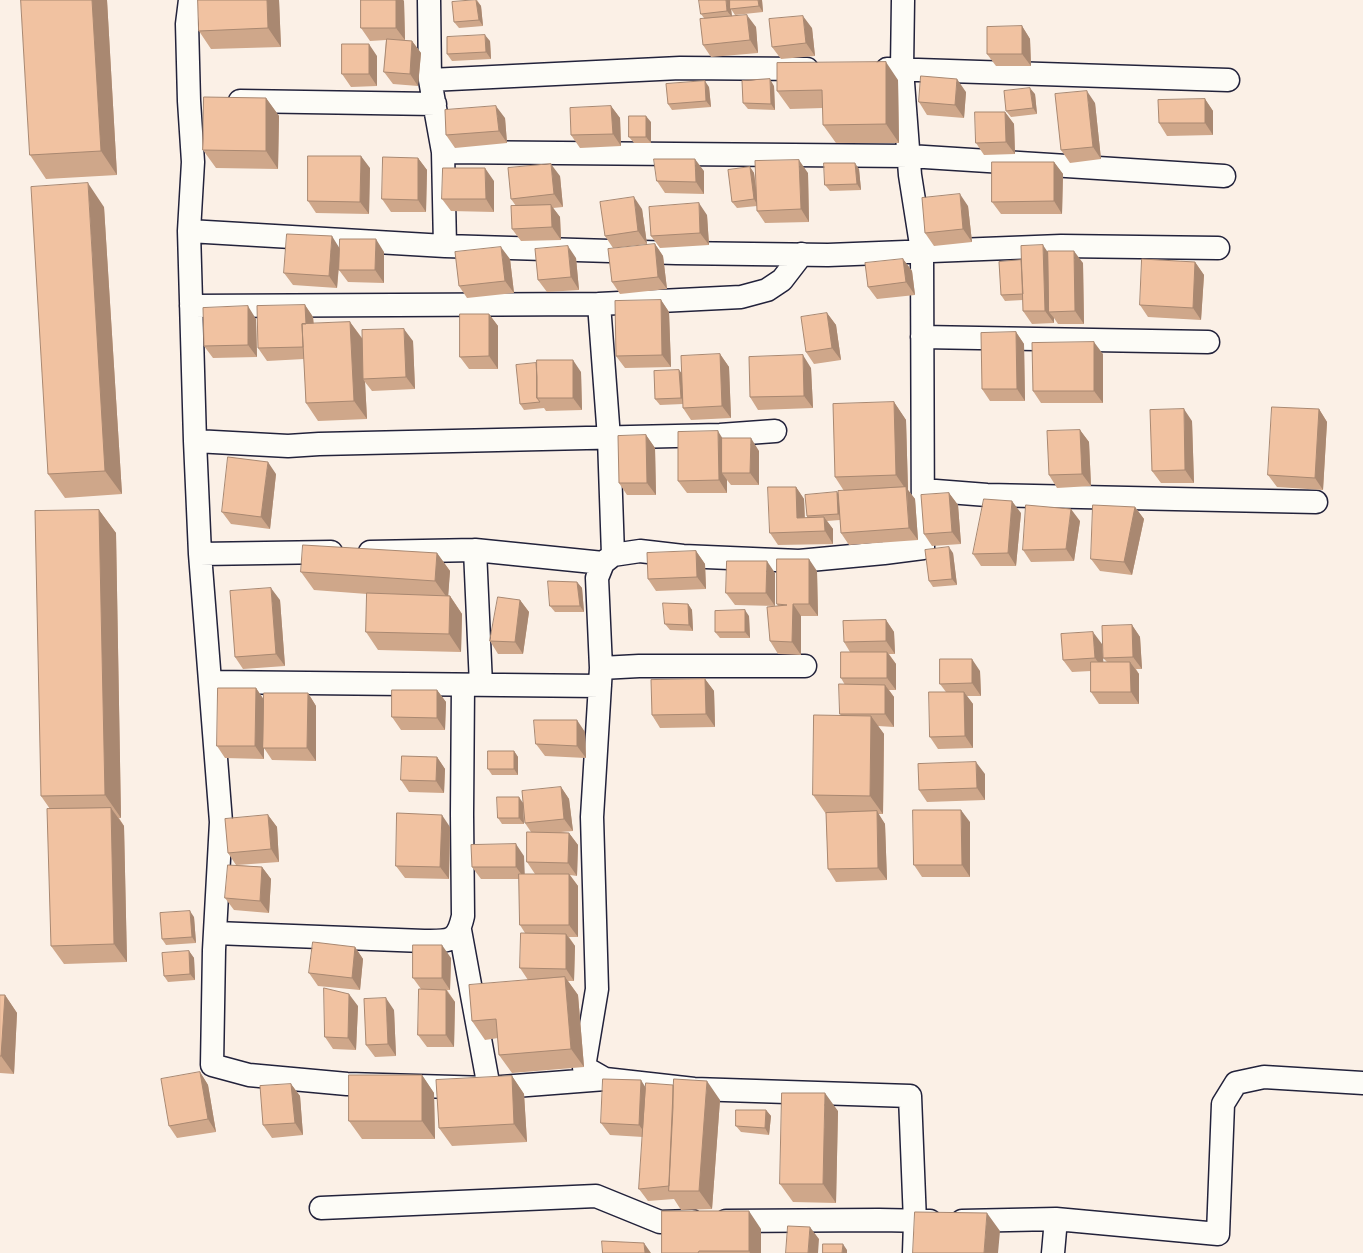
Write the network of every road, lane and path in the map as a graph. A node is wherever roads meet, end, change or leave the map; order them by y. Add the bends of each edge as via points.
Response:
1 (190, 0) edge
2 (430, 0) edge
3 (903, 0) edge
4 (823, 69) edge
5 (871, 69) edge
6 (902, 70) junction
7 (430, 80) junction
8 (1228, 80) dead end
9 (205, 101) junction
10 (434, 104) junction
11 (442, 152) junction
12 (909, 156) junction
13 (1224, 176) dead end
14 (189, 231) junction
15 (445, 246) junction
16 (1218, 248) dead end
17 (922, 251) junction
18 (802, 254) junction
19 (599, 304) junction
20 (191, 306) junction
21 (922, 337) junction
22 (1208, 342) dead end
23 (775, 431) dead end
24 (609, 438) junction
25 (196, 441) junction
26 (923, 490) junction
27 (1316, 502) dead end
28 (474, 550) junction
29 (200, 554) junction
30 (608, 559) junction
31 (804, 666) dead end
32 (600, 677) junction
33 (210, 682) junction
34 (472, 685) junction
35 (460, 930) junction
36 (215, 933) junction
37 (605, 1079) junction
38 (1363, 1082) edge
39 (489, 1088) junction
40 (321, 1208) dead end
41 (1056, 1219) junction
42 (915, 1222) junction
43 (914, 1253) edge
44 (1053, 1253) edge

1 - 9 street via 187,24
2 - 7 street
3 - 6 street
4 - 7 street via 680,68
5 - 6 street
6 - 8 street
6 - 12 street
7 - 10 street
9 - 10 street
9 - 14 street via 193,162
10 - 11 street
11 - 12 street
11 - 15 street
12 - 13 street
12 - 17 street
14 - 15 street
14 - 20 street
15 - 18 street
16 - 17 street via 1061,246
17 - 18 street
17 - 21 street
18 - 19 street via 782,280 767,290 740,297
19 - 20 street
19 - 24 street
20 - 25 street
21 - 22 street
21 - 26 street
23 - 24 street
24 - 25 street via 288,446
24 - 30 street
25 - 29 street
26 - 27 street via 987,495
26 - 30 street via 923,548 799,561 682,556 640,551
28 - 29 street
28 - 30 street
28 - 34 street
29 - 33 street
30 - 32 street via 597,578
31 - 32 street via 639,666
32 - 34 street
32 - 37 street via 592,817 597,989 584,1067
33 - 34 street
33 - 36 street via 221,822
34 - 35 street via 462,814 463,916
35 - 36 street via 452,939 440,941
35 - 39 street
36 - 39 street via 212,1065 249,1074 346,1084
37 - 39 street
37 - 42 street via 694,1089 910,1096
38 - 41 street via 1264,1077 1236,1083 1223,1104 1218,1234
40 - 42 street via 596,1196 660,1222
41 - 42 street
41 - 44 street
42 - 43 street

